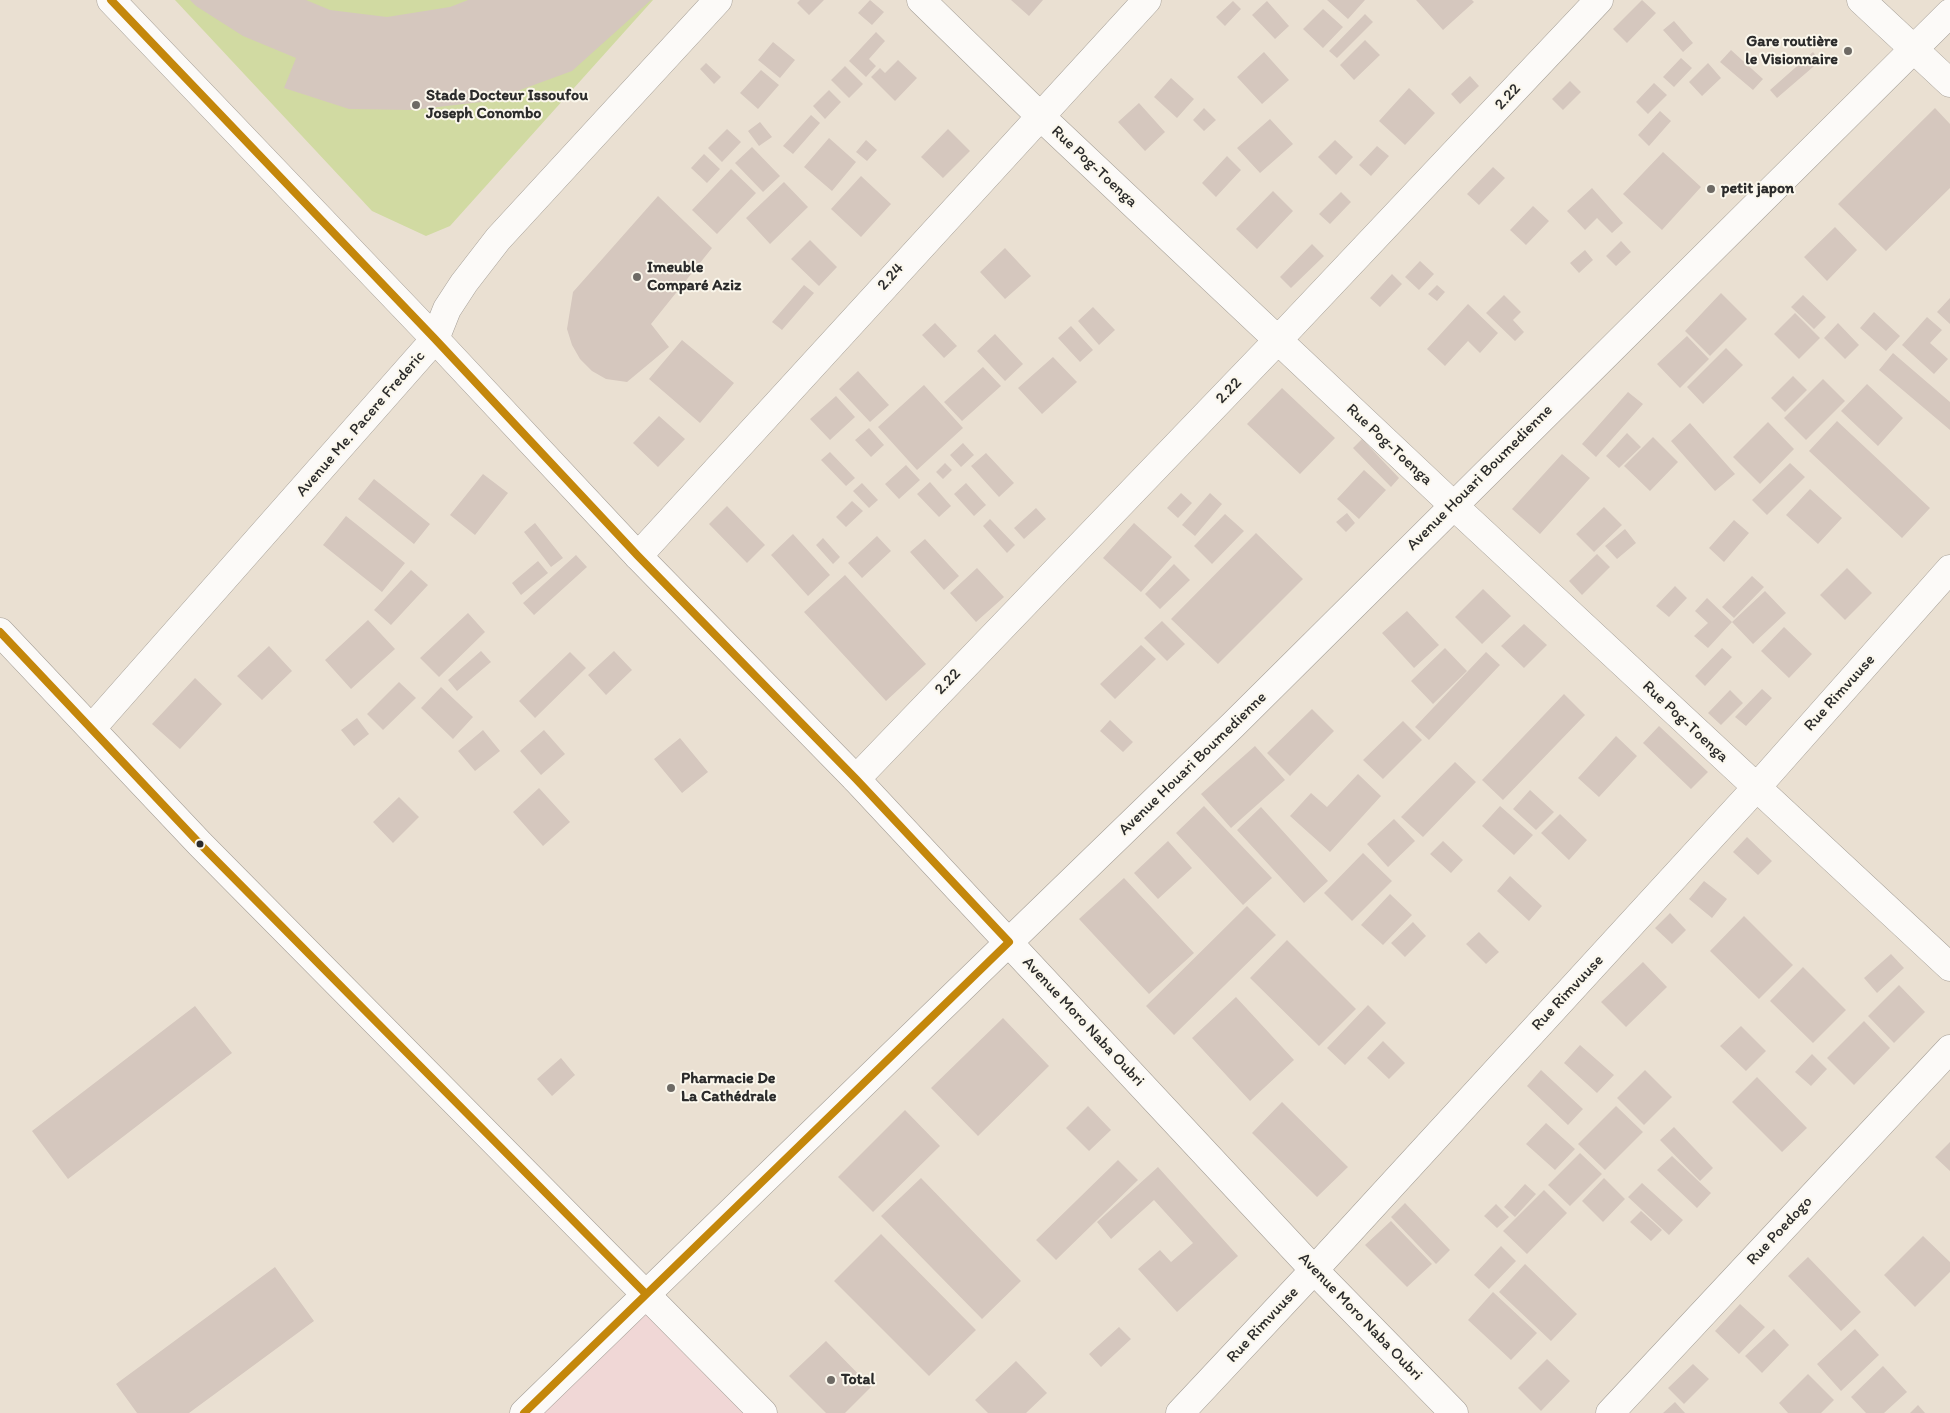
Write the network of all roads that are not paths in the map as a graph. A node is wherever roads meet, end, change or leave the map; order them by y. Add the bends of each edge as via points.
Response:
1 (111, 0) edge
2 (718, 0) edge
3 (920, 0) edge
4 (1147, 0) edge
5 (1599, 0) edge
6 (1861, 0) edge
7 (1950, 13) edge
8 (1913, 50) junction
9 (1950, 83) edge
10 (1039, 116) junction
11 (436, 339) junction
12 (1278, 340) junction
13 (1453, 505) junction
14 (638, 556) junction
15 (1950, 569) edge
16 (0, 632) edge
17 (92, 728) junction
18 (856, 778) junction
19 (1756, 788) junction
20 (1008, 942) junction
21 (1950, 967) edge
22 (1950, 1048) edge
23 (1314, 1270) junction
24 (646, 1294) junction
25 (524, 1413) edge
26 (764, 1413) edge
27 (1180, 1413) edge
28 (1454, 1413) edge
29 (1610, 1413) edge

1 - 11 main road, Avenue Moro Naba Oubri
2 - 11 main road, Avenue Me. Pacere Frederic via 498,239 447,309
3 - 10 main road, Rue Pog-Toenga
4 - 10 main road, 2.24
5 - 12 main road, 2.22
6 - 8 main road
7 - 8 main road, Avenue Houari Boumedienne
8 - 9 main road
8 - 13 main road, Avenue Houari Boumedienne
10 - 12 main road, Rue Pog-Toenga
10 - 14 main road, 2.24
11 - 14 main road, Avenue Moro Naba Oubri
11 - 17 main road, Avenue Me. Pacere Frederic
12 - 13 main road, Rue Pog-Toenga
12 - 18 main road, 2.22
13 - 19 main road, Rue Pog-Toenga
13 - 20 main road, Avenue Houari Boumedienne via 1234,725
14 - 18 main road, Avenue Moro Naba Oubri
15 - 19 main road, Rue Rimvuuse
16 - 17 main road
17 - 24 main road via 200,844
18 - 20 main road, Avenue Moro Naba Oubri
19 - 21 main road, Rue Pog-Toenga
19 - 23 main road, Rue Rimvuuse
20 - 23 main road, Avenue Moro Naba Oubri
20 - 24 main road, Avenue Houari Boumedienne
22 - 29 main road, Rue Poedogo
23 - 27 main road, Rue Rimvuuse
23 - 28 main road, Avenue Moro Naba Oubri
24 - 25 main road, Avenue Houari Boumedienne
24 - 26 main road

